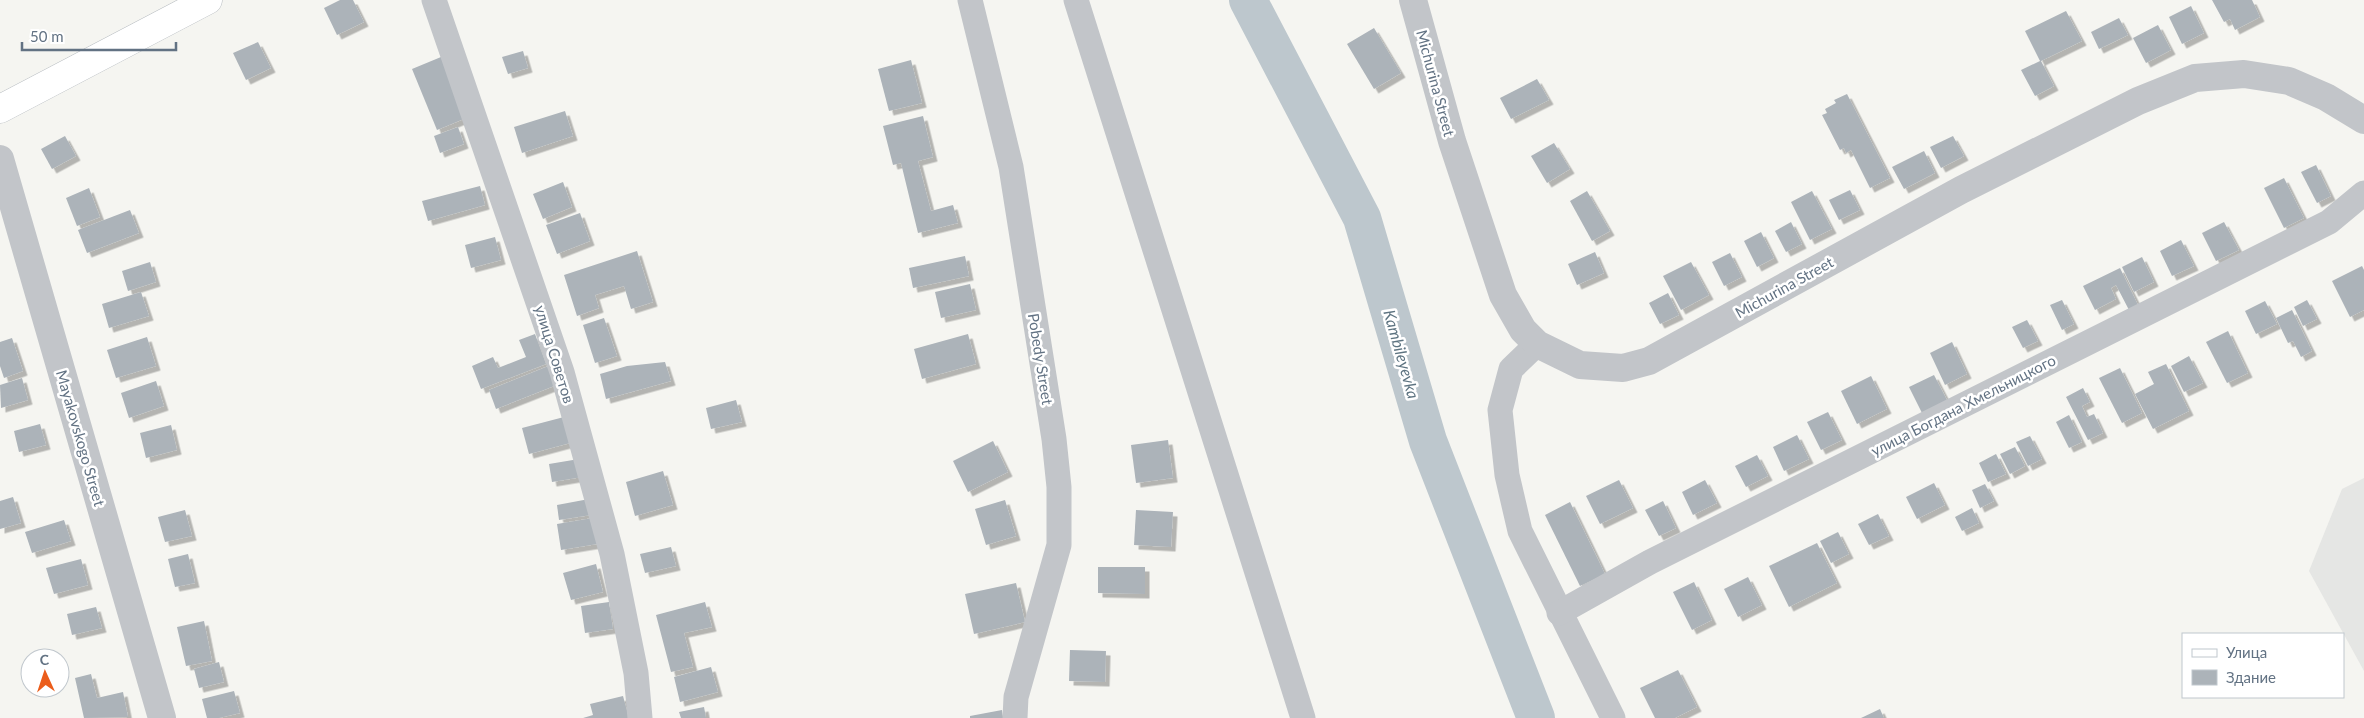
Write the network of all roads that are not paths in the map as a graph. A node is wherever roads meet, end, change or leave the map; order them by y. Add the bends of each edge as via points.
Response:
1 (208, 0) edge
2 (434, 0) edge
3 (970, 0) edge
4 (1076, 0) edge
5 (1413, 0) edge
6 (0, 109) edge
7 (2364, 120) edge
8 (0, 159) edge
9 (2364, 193) edge
10 (1537, 344) junction
11 (1560, 613) junction
12 (162, 718) edge
13 (640, 718) edge
14 (1015, 718) edge
15 (1303, 718) edge
16 (1612, 718) edge

1 - 6 main road
2 - 13 street, улица Советов via 562,372 612,554 636,673
3 - 14 street, Pobedy Street via 1011,167 1059,487 1059,545 1016,697
4 - 15 street
5 - 10 street, Michurina Street via 1452,141 1503,295 1523,330
7 - 10 street, Michurina Street via 2326,97 2289,81 2244,74 2195,78 2138,101 1961,190 1649,361 1623,368 1580,365
8 - 12 street, Mayakovskogo Street
9 - 11 street, улица Богдана Хмельницкого via 2329,222 1650,562
10 - 11 street via 1511,369 1500,410 1507,475 1520,531
11 - 16 street

